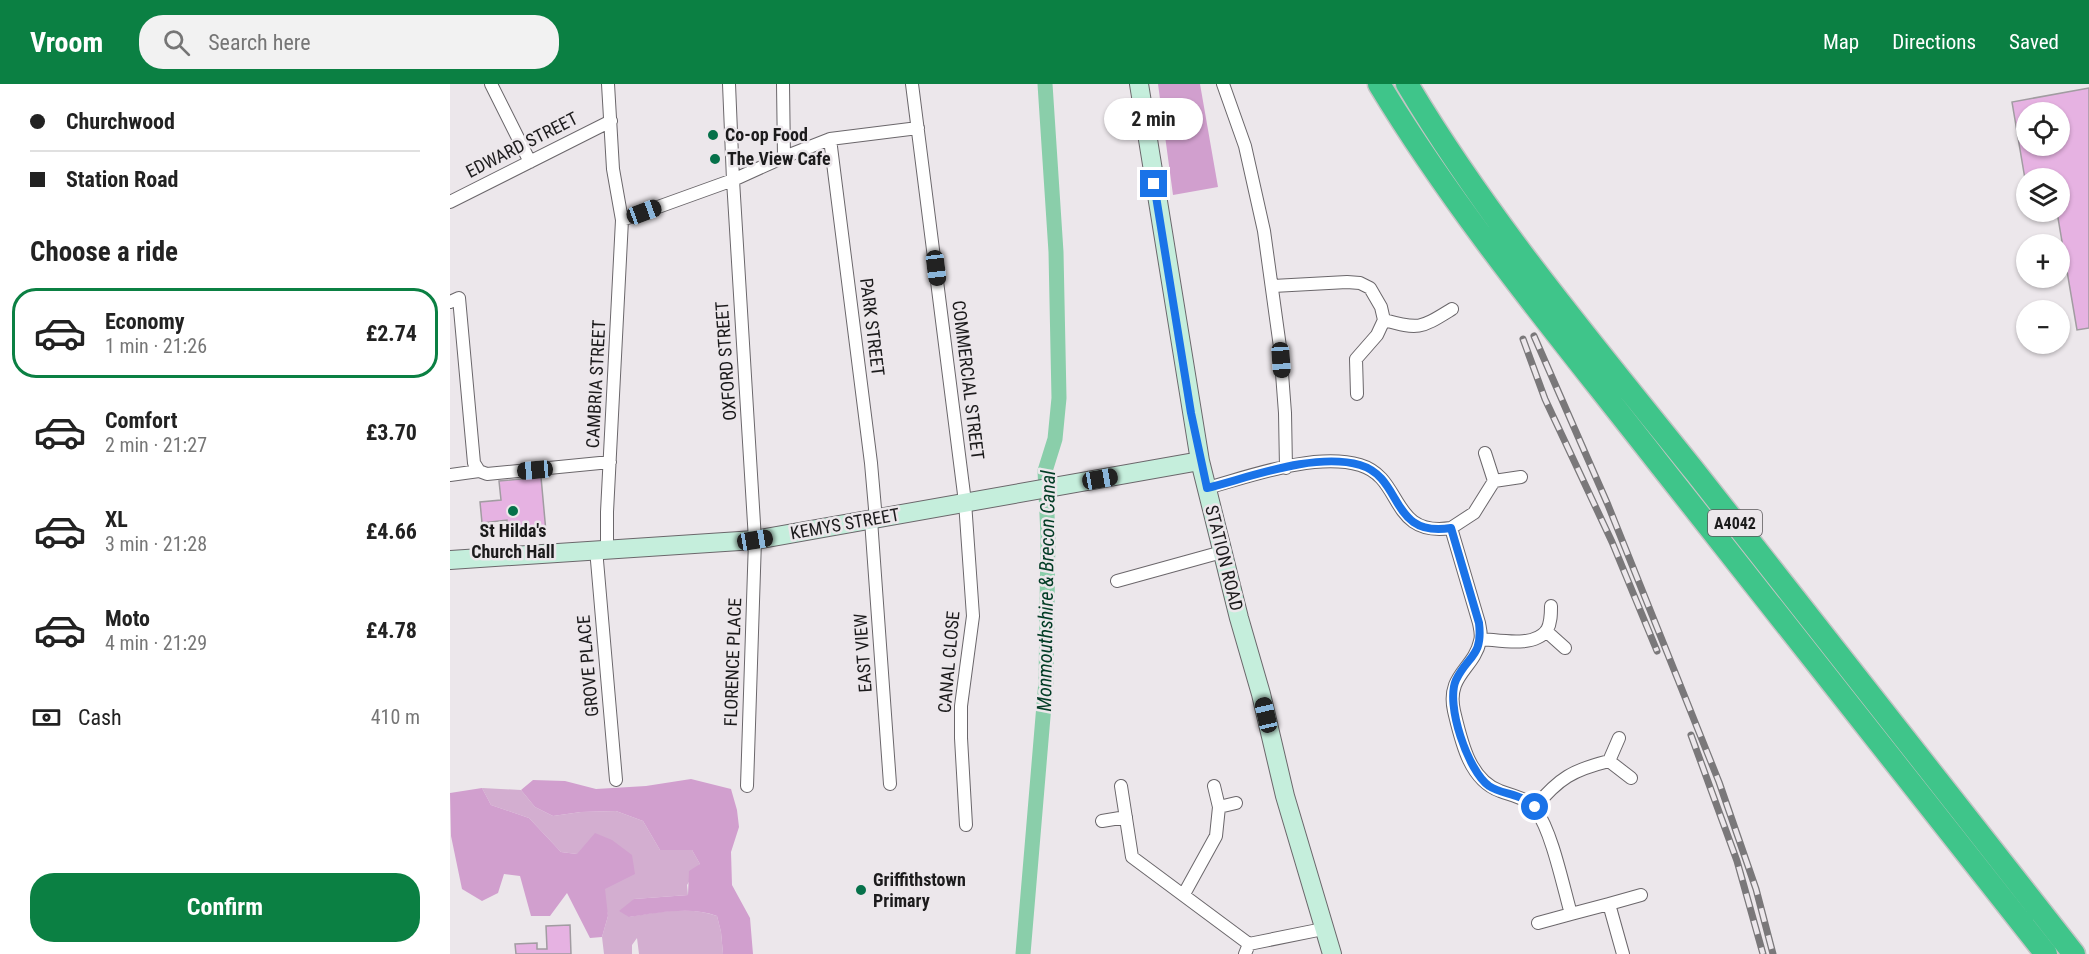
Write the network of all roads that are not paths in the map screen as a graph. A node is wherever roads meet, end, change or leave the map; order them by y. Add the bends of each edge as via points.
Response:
1 (490, 84) edge
2 (608, 84) edge
3 (729, 84) edge
4 (783, 84) edge
5 (912, 84) edge
6 (1139, 84) edge
7 (1223, 84) edge
8 (1379, 84) edge
9 (1407, 84) edge
10 (611, 121) junction
11 (918, 128) junction
12 (830, 140) junction
13 (784, 157) junction
14 (530, 162) junction
15 (733, 180) junction
16 (450, 202) edge
17 (622, 220) junction
18 (1273, 286) junction
19 (454, 300) edge
20 (1452, 309) dead end
21 (1384, 320) junction
22 (1357, 394) dead end
23 (1485, 453) dead end
24 (1200, 461) junction
25 (610, 462) junction
26 (1286, 468) junction
27 (479, 471) junction
28 (450, 475) edge
29 (1521, 477) dead end
30 (1494, 481) junction
31 (1207, 488) junction
32 (965, 502) junction
33 (874, 520) junction
34 (1451, 528) junction
35 (755, 540) junction
36 (601, 549) junction
37 (1222, 552) junction
38 (450, 560) edge
39 (1117, 581) dead end
40 (1551, 606) dead end
41 (1546, 631) junction
42 (1481, 639) junction
43 (1565, 648) dead end
44 (1619, 738) dead end
45 (1609, 760) junction
46 (1631, 778) dead end
47 (616, 780) dead end
48 (890, 784) dead end
49 (747, 786) dead end
50 (1121, 786) dead end
51 (1214, 786) dead end
52 (1236, 803) dead end
53 (1219, 807) junction
54 (1535, 807) junction
55 (1126, 817) junction
56 (1102, 821) dead end
57 (966, 825) dead end
58 (1184, 894) junction
59 (1641, 895) dead end
60 (1609, 904) junction
61 (1571, 914) junction
62 (1538, 923) dead end
63 (1323, 929) junction
64 (1247, 949) edge
65 (1332, 954) edge
66 (1623, 954) edge
67 (2046, 954) edge
68 (2074, 954) edge

1 - 14 street
2 - 10 street, CAMBRIA STREET
3 - 15 street, OXFORD STREET
4 - 13 street
5 - 11 street, COMMERCIAL STREET
6 - 24 street, STATION ROAD
7 - 18 street via 1245,146
8 - 67 highway, A4042 via 1413,141 1466,215
9 - 68 highway, A4042 via 1508,232 1590,339
10 - 14 street, EDWARD STREET
10 - 17 street, CAMBRIA STREET via 613,169
11 - 12 street
11 - 32 street, COMMERCIAL STREET
12 - 13 street
12 - 33 street, PARK STREET via 871,463
13 - 15 street
14 - 16 street, EDWARD STREET
15 - 17 street
15 - 35 street, OXFORD STREET
17 - 25 street, CAMBRIA STREET
18 - 21 street via 1360,283 1376,295
18 - 26 street
19 - 27 street via 474,463
20 - 21 street via 1420,327
21 - 22 street via 1377,335 1356,359
23 - 30 street
24 - 31 street, STATION ROAD
24 - 32 street, KEMYS STREET
25 - 27 street via 487,474
25 - 36 street, CAMBRIA STREET
26 - 31 street
26 - 34 street via 1318,461 1362,465 1388,486 1400,508 1419,526
27 - 28 street
29 - 30 street
30 - 34 street via 1474,513
31 - 37 street, STATION ROAD
32 - 33 street, KEMYS STREET
32 - 57 street, CANAL CLOSE via 973,616 961,706
33 - 35 street, KEMYS STREET
33 - 48 street, EAST VIEW
34 - 42 street
35 - 36 street, KEMYS STREET
35 - 49 street, FLORENCE PLACE
36 - 38 street, KEMYS STREET
36 - 47 street, GROVE PLACE
37 - 39 street
37 - 63 street, STATION ROAD
40 - 41 street
41 - 42 street via 1530,640
41 - 43 street
42 - 54 street via 1456,681 1453,694 1469,759 1489,786 1521,797
44 - 45 street
45 - 46 street
45 - 54 street via 1571,772
50 - 55 street
51 - 53 street
52 - 53 street
53 - 58 street via 1216,836
54 - 61 street via 1544,822
55 - 56 street
55 - 58 street via 1132,857
58 - 64 street
59 - 60 street
60 - 61 street
60 - 66 street
61 - 62 street
63 - 64 street
63 - 65 street, STATION ROAD

